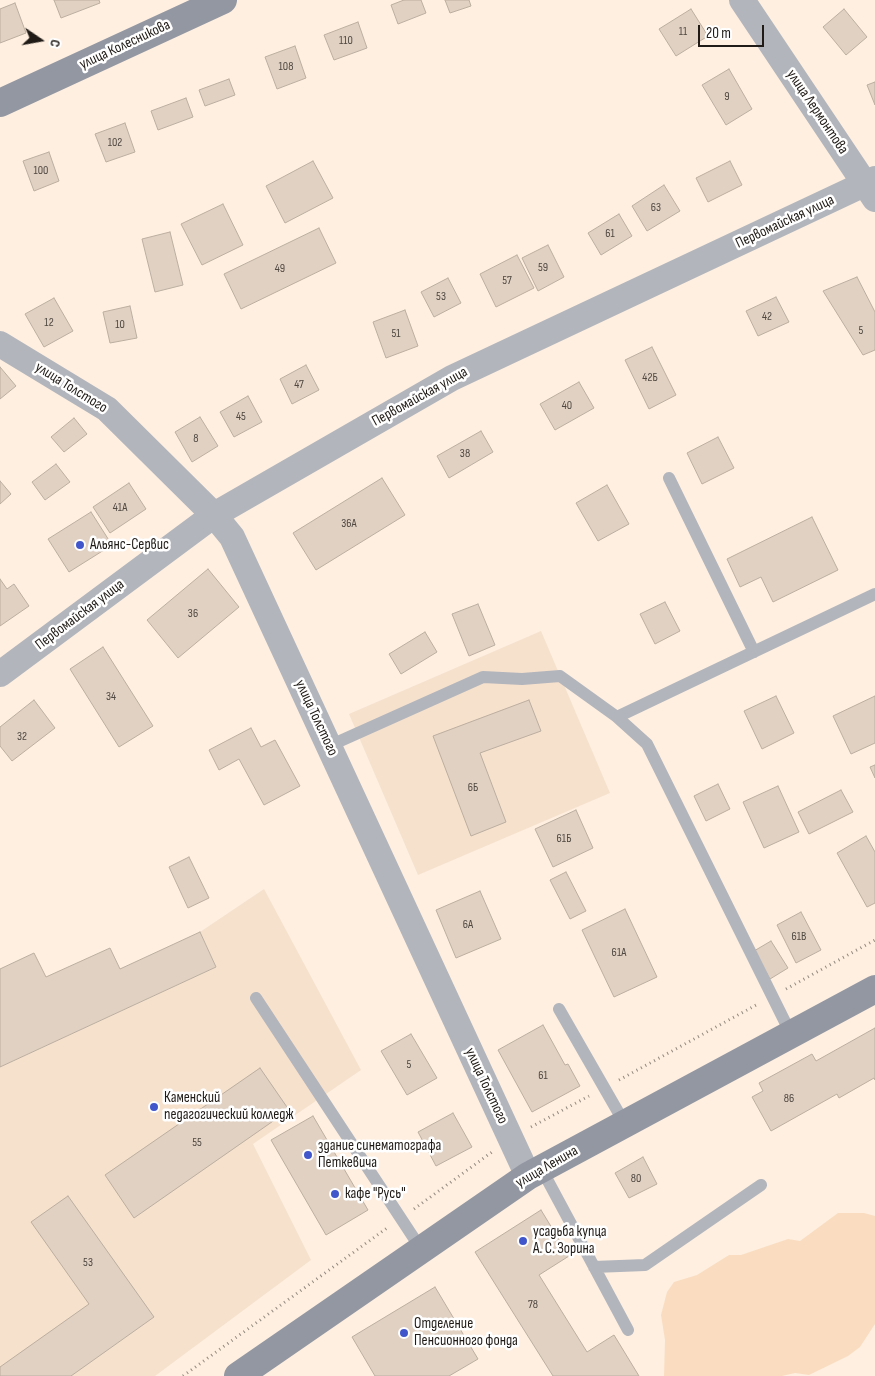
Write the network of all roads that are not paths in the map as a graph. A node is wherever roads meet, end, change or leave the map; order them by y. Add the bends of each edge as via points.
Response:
1 (223, 0) edge
2 (742, 0) edge
3 (0, 103) edge
4 (872, 188) edge
5 (0, 344) edge
6 (669, 478) dead end
7 (214, 515) junction
8 (875, 594) edge
9 (754, 652) junction
10 (0, 674) edge
11 (617, 717) junction
12 (329, 746) junction
13 (875, 988) edge
14 (256, 998) dead end
15 (559, 1009) dead end
16 (791, 1034) junction
17 (624, 1124) junction
18 (534, 1172) junction
19 (761, 1185) dead end
20 (421, 1249) junction
21 (594, 1267) junction
22 (628, 1330) dead end
23 (238, 1376) edge

1 - 3 street, улица Колесникова
2 - 4 street, улица Лермонтова
4 - 7 street, Первомайская улица via 452,378
5 - 7 street, улица Толстого via 107,409
6 - 9 lane
7 - 10 street, Первомайская улица
7 - 12 street, улица Толстого via 232,537
8 - 9 lane
9 - 11 lane
11 - 12 lane via 560,676 522,679 482,677
11 - 16 lane via 647,744
12 - 18 street, улица Толстого
13 - 16 street, улица Ленина
14 - 20 lane
15 - 17 lane
16 - 17 street, улица Ленина
17 - 18 street, улица Ленина
18 - 20 street, улица Ленина
18 - 21 lane
19 - 21 lane via 645,1265
20 - 23 street, улица Ленина
21 - 22 lane

